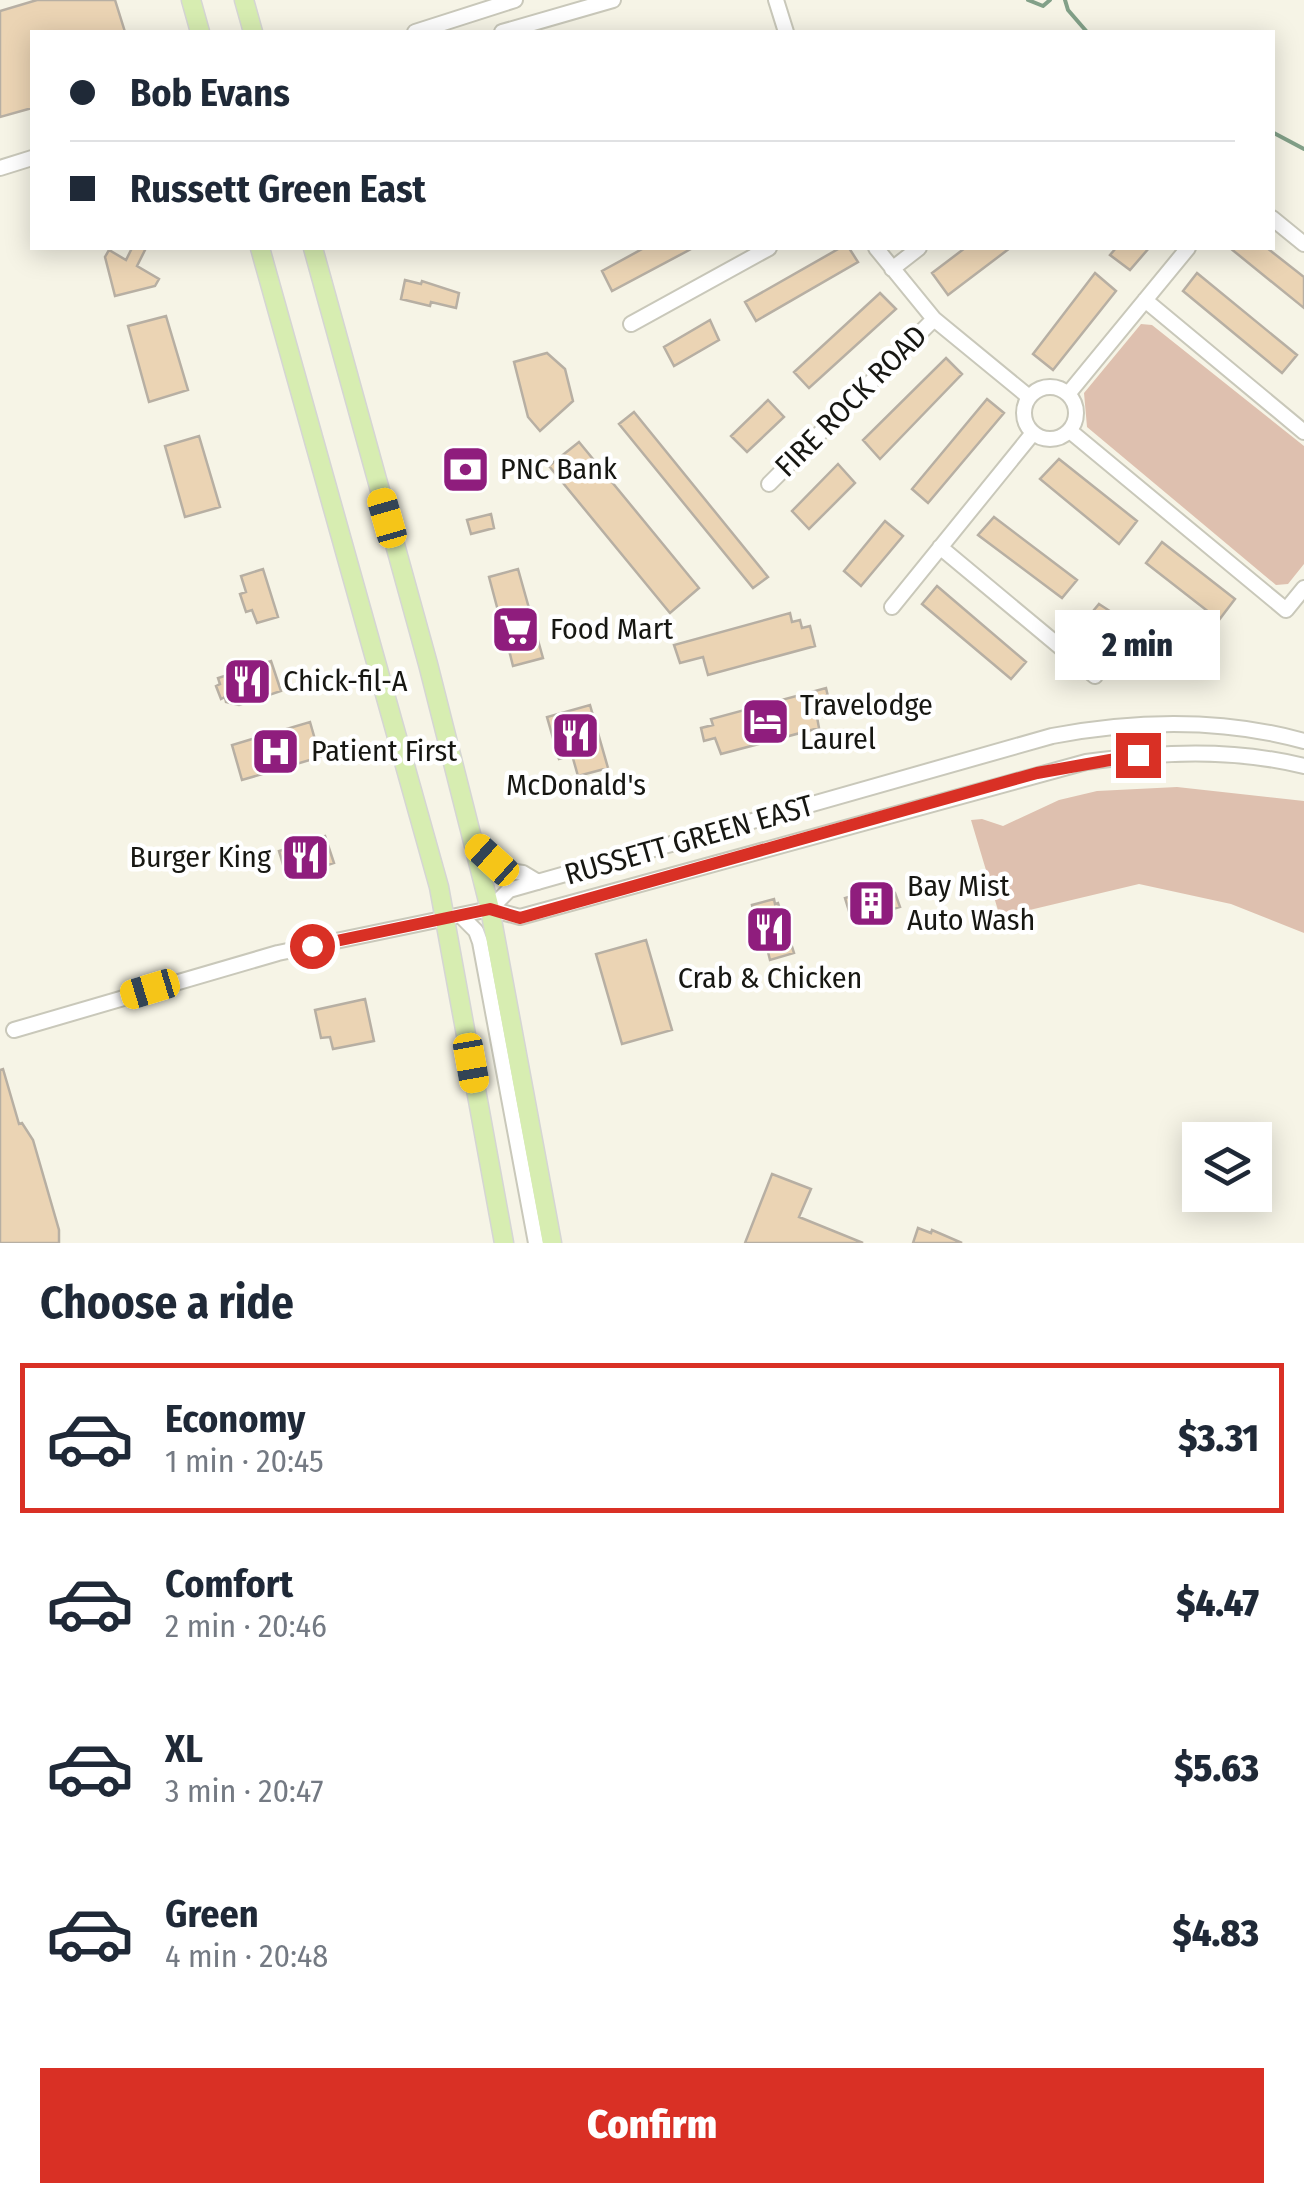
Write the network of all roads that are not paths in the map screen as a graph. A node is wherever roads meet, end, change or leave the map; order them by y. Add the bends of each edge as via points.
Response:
1 (191, 0) edge
2 (244, 0) edge
3 (515, 0) edge
4 (612, 0) edge
5 (776, 0) edge
6 (199, 30) edge
7 (252, 30) edge
8 (421, 30) edge
9 (509, 30) edge
10 (785, 30) edge
11 (30, 159) edge
12 (0, 168) edge
13 (1275, 220) edge
14 (1304, 244) edge
15 (261, 250) edge
16 (313, 250) edge
17 (764, 250) edge
18 (878, 250) edge
19 (917, 250) edge
20 (1186, 250) edge
21 (892, 268) junction
22 (1145, 300) junction
23 (934, 319) junction
24 (632, 324) dead end
25 (1068, 394) junction
26 (1029, 397) junction
27 (1070, 431) junction
28 (1304, 432) edge
29 (1033, 433) junction
30 (768, 484) dead end
31 (940, 547) junction
32 (1304, 588) edge
33 (892, 607) dead end
34 (1096, 676) dead end
35 (1304, 741) edge
36 (1304, 766) edge
37 (473, 843) junction
38 (538, 882) junction
39 (490, 909) junction
40 (453, 918) junction
41 (14, 1030) dead end
42 (504, 1243) edge
43 (536, 1243) edge
44 (552, 1243) edge

1 - 6 main road
2 - 7 main road
3 - 8 street
4 - 9 street
5 - 10 street
11 - 12 street
13 - 14 street
15 - 40 main road
16 - 37 main road
17 - 24 street
18 - 21 street
19 - 21 street
20 - 22 street
21 - 23 street
22 - 25 street
22 - 28 street
23 - 26 street
23 - 30 street, FIRE ROCK ROAD
25 - 26 street via 1044,388
25 - 27 street via 1076,416
26 - 29 street via 1025,420
27 - 29 street via 1048,439
27 - 32 street via 1286,610
29 - 31 street
31 - 33 street
31 - 34 street
35 - 38 street, RUSSETT GREEN EAST via 1220,724 1086,730
36 - 39 street, RUSSETT GREEN EAST via 1208,753 1086,762 520,918
37 - 38 street via 508,871
37 - 39 main road
38 - 39 street, RUSSETT GREEN EAST via 509,890
39 - 40 street
39 - 44 main road
40 - 41 street via 278,953
40 - 42 main road
40 - 43 street via 476,931 480,942

